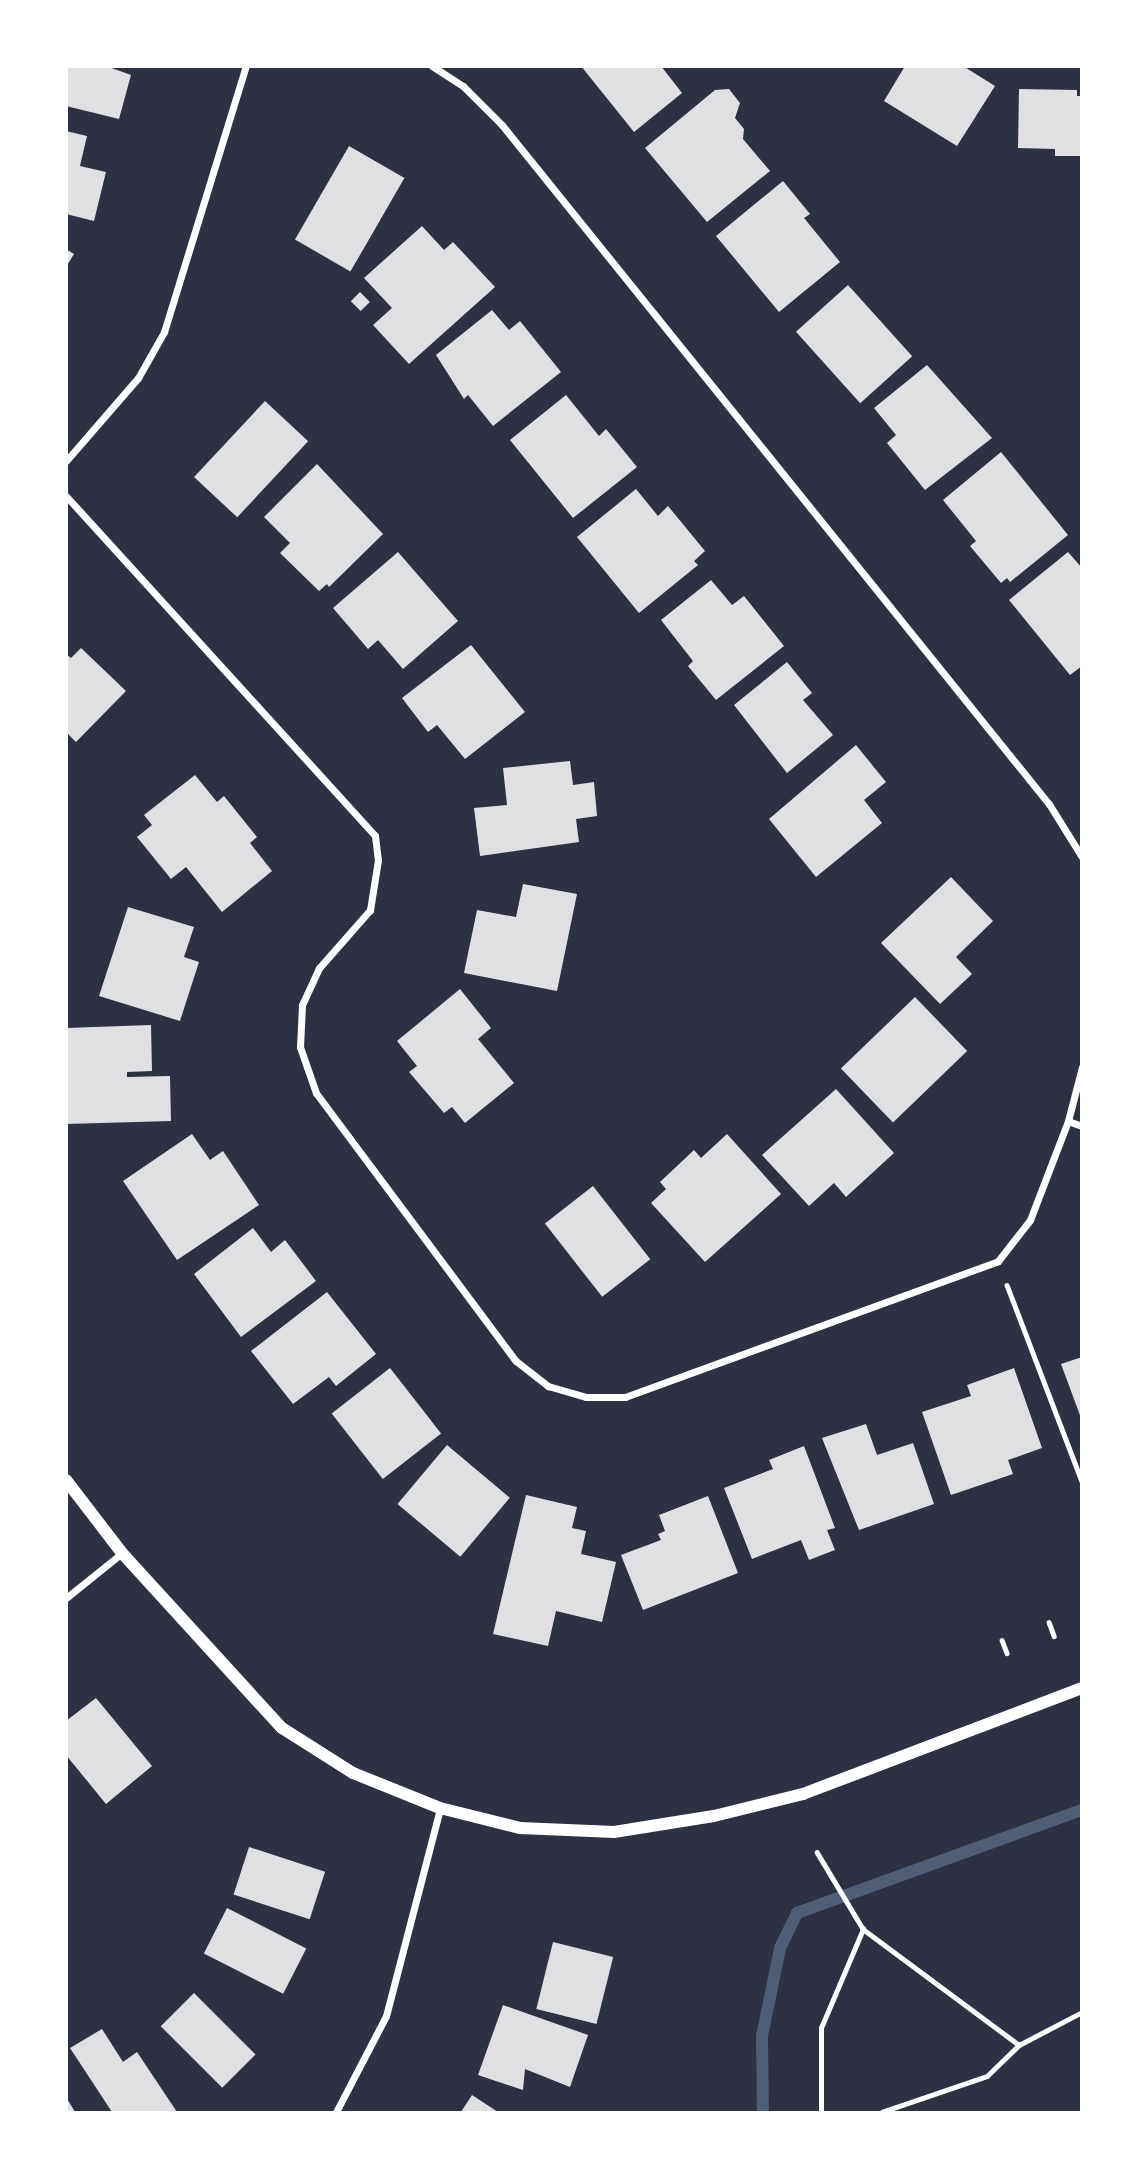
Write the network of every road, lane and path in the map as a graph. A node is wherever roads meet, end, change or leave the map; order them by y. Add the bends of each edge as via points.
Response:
1 (246, 66) edge
2 (432, 66) edge
3 (66, 461) edge
4 (66, 496) edge
5 (1082, 857) edge
6 (1082, 1067) edge
7 (1068, 1121) junction
8 (1082, 1126) edge
9 (998, 1261) junction
10 (66, 1480) edge
11 (1082, 1481) edge
12 (122, 1553) junction
13 (66, 1598) edge
14 (1049, 1622) dead end
15 (1054, 1636) dead end
16 (1002, 1640) dead end
17 (1007, 1653) dead end
18 (1082, 1688) edge
19 (440, 1808) junction
20 (817, 1852) dead end
21 (863, 1929) junction
22 (1082, 2012) edge
23 (1019, 2045) junction
24 (821, 2110) edge
25 (336, 2112) edge
26 (830, 2112) edge
27 (882, 2112) edge

1 - 3 street via 164,332 138,378
2 - 5 street via 463,86 502,125 1040,793
4 - 9 street via 375,836 378,860 370,910 319,968 302,1005 300,1047 316,1093 516,1361 548,1387 586,1397 625,1397
6 - 7 street
7 - 8 street
7 - 9 street via 1030,1220
9 - 11 path
10 - 12 street
12 - 13 street
12 - 19 street via 282,1728 353,1773
14 - 15 path
16 - 17 path
18 - 19 street via 803,1794 714,1816 614,1832 520,1828
19 - 25 street via 386,2016
20 - 21 path
21 - 23 path
21 - 24 path via 821,2028
22 - 23 path
23 - 27 path via 987,2076
24 - 26 path

